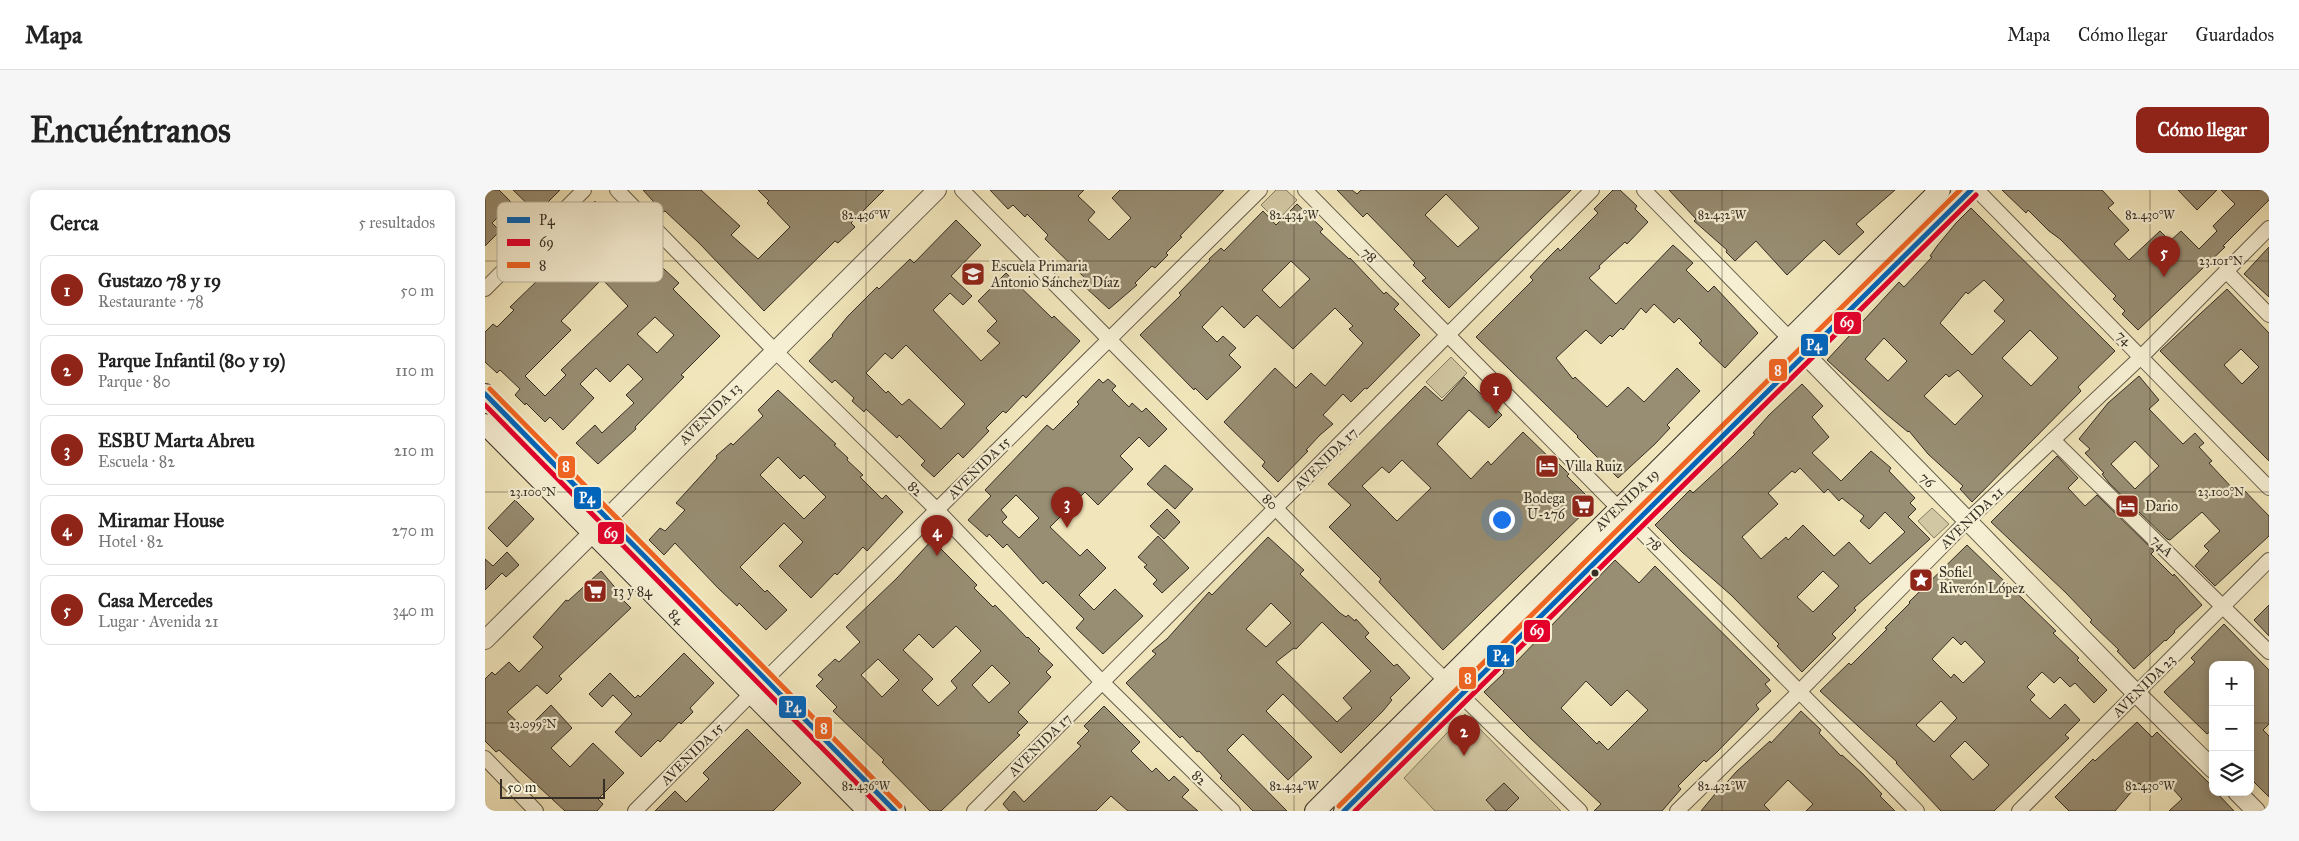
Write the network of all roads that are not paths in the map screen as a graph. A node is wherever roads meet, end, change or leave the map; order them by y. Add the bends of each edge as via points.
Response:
1 (584, 190) edge
2 (617, 190) edge
3 (937, 190) edge
4 (962, 190) edge
5 (1260, 190) edge
6 (1305, 190) edge
7 (1592, 190) edge
8 (1644, 190) edge
9 (1939, 190) edge
10 (1971, 190) edge
11 (1977, 190) edge
12 (572, 202) edge
13 (629, 202) edge
14 (2269, 228) edge
15 (663, 237) edge
16 (2226, 271) junction
17 (497, 277) edge
18 (485, 289) edge
19 (2269, 316) edge
20 (1450, 335) junction
21 (1789, 338) junction
22 (1108, 340) junction
23 (774, 350) junction
24 (1805, 356) junction
25 (2141, 356) junction
26 (485, 394) edge
27 (485, 424) edge
28 (2053, 440) junction
29 (2269, 488) edge
30 (1276, 508) junction
31 (1619, 508) junction
32 (937, 510) junction
33 (607, 518) junction
34 (1967, 521) junction
35 (1634, 522) junction
36 (593, 533) junction
37 (2269, 560) edge
38 (2223, 606) junction
39 (485, 640) edge
40 (2269, 652) edge
41 (1446, 680) junction
42 (1102, 682) junction
43 (758, 686) junction
44 (1799, 692) junction
45 (2137, 694) junction
46 (1461, 695) junction
47 (485, 758) edge
48 (2209, 764) edge
49 (2241, 796) edge
50 (536, 811) edge
51 (635, 811) edge
52 (868, 811) edge
53 (895, 811) edge
54 (974, 811) edge
55 (1233, 811) edge
56 (1315, 811) edge
57 (1344, 811) edge
58 (1580, 811) edge
59 (1677, 811) edge
60 (1917, 811) edge
61 (2019, 811) edge
62 (2256, 811) edge

1 - 12 street
2 - 13 street, 82
3 - 23 street, AVENIDA 13
4 - 22 street, 80
5 - 22 street, AVENIDA 15
6 - 20 street, 78
7 - 20 street, AVENIDA 17
8 - 21 street, 76
9 - 21 main road, AVENIDA 19
10 - 24 main road, AVENIDA 19
11 - 25 street, 74
14 - 16 street, AVENIDA 21
15 - 23 street, 82
16 - 19 street
16 - 25 street, AVENIDA 21
17 - 18 street
20 - 30 street, AVENIDA 17
20 - 31 street, 78
21 - 24 street, 76
21 - 31 main road, AVENIDA 19
22 - 30 street, 80
22 - 32 street, AVENIDA 15
23 - 32 street, 82
23 - 33 street, AVENIDA 13
24 - 34 street, 76
24 - 35 main road, AVENIDA 19
25 - 28 street, AVENIDA 21
25 - 29 street, 74
26 - 33 main road, 84
27 - 36 main road, 84
28 - 34 street, AVENIDA 21
28 - 38 street, 74A
30 - 41 street, 80
30 - 42 street, AVENIDA 17
31 - 35 street, 78
31 - 41 main road, AVENIDA 19
32 - 42 street, 82
32 - 43 street, AVENIDA 15
33 - 36 street, AVENIDA 13
33 - 43 main road, 84
34 - 44 street, AVENIDA 21
34 - 45 street, 76
35 - 44 street, 78
35 - 46 main road, AVENIDA 19
36 - 39 street, AVENIDA 13
36 - 43 main road, 84
37 - 38 street, AVENIDA 23
38 - 40 street, 74A
38 - 45 street, AVENIDA 23
41 - 46 street, 80
41 - 56 main road, AVENIDA 19
42 - 54 street, AVENIDA 17
42 - 55 street, 82
43 - 51 street, AVENIDA 15
43 - 52 main road, 84
43 - 53 main road, 84
44 - 59 street, AVENIDA 21
44 - 60 street, 78
45 - 48 street, 76
45 - 61 street, AVENIDA 23
46 - 57 main road, AVENIDA 19
46 - 58 street, 80
47 - 50 street
49 - 62 street

